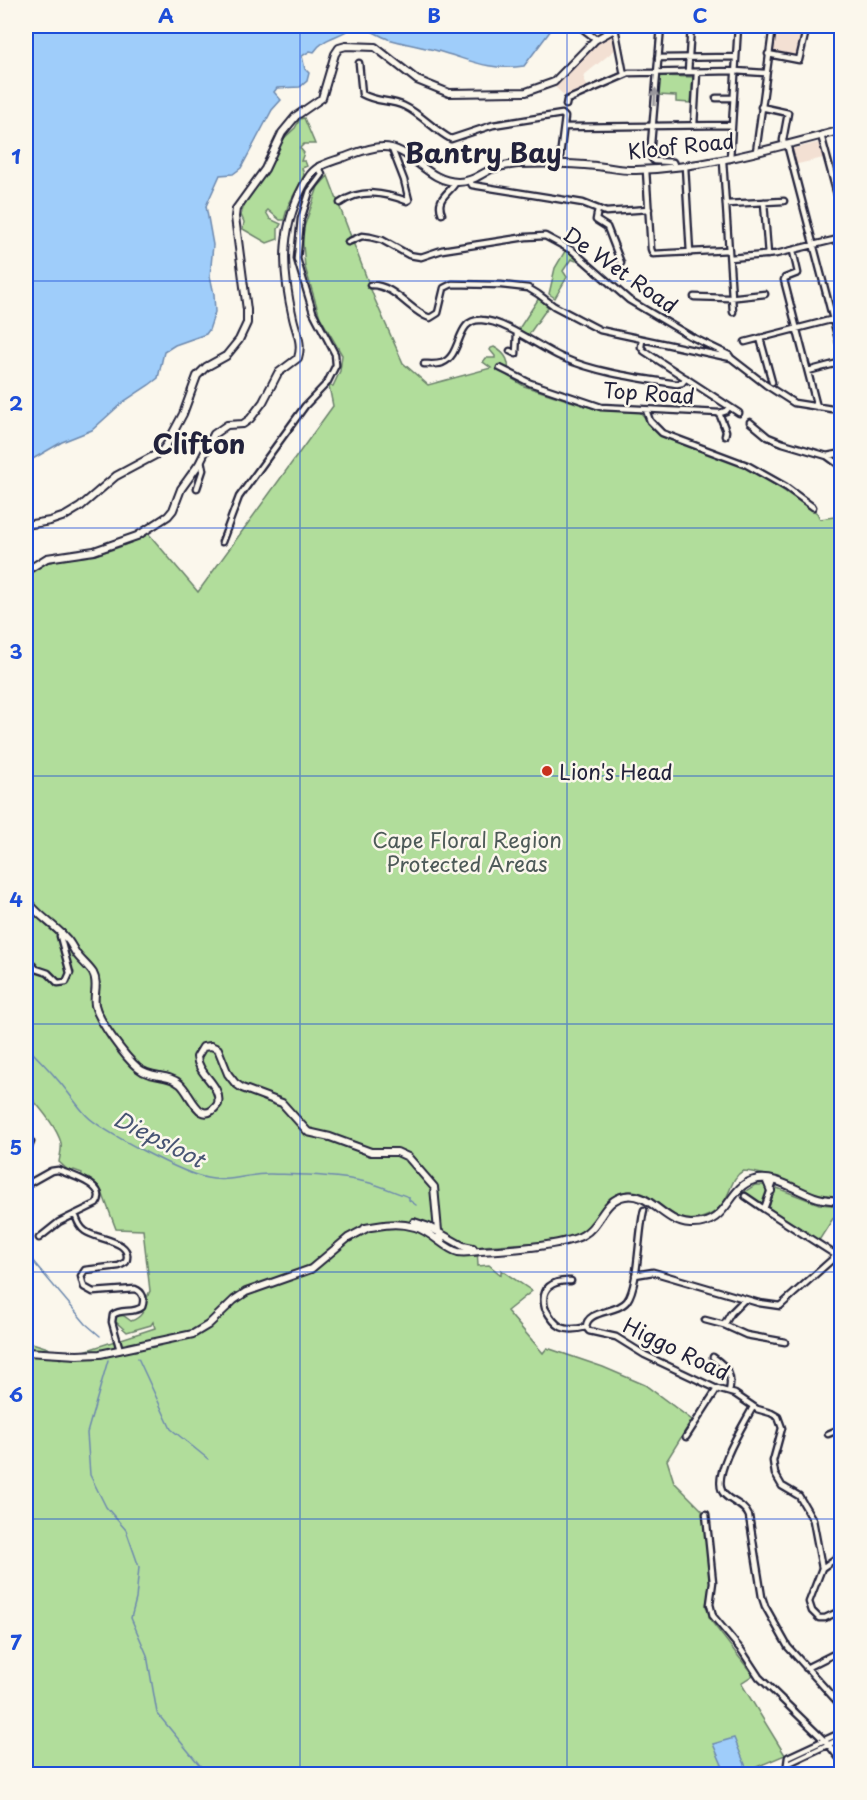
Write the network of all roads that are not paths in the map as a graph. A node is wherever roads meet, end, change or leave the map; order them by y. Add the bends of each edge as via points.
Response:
1 (579, 26) edge
2 (661, 26) edge
3 (691, 26) edge
4 (738, 26) edge
5 (773, 26) edge
6 (807, 26) edge
7 (617, 27) edge
8 (596, 39) junction
9 (768, 54) junction
10 (736, 57) junction
11 (657, 58) junction
12 (689, 58) junction
13 (359, 63) dead end
14 (735, 71) junction
15 (657, 72) junction
16 (688, 72) junction
17 (697, 72) junction
18 (765, 73) junction
19 (624, 75) junction
20 (716, 98) dead end
21 (733, 98) junction
22 (566, 103) dead end
23 (761, 107) junction
24 (694, 125) junction
25 (731, 125) junction
26 (653, 126) junction
27 (564, 127) junction
28 (842, 130) edge
29 (821, 135) junction
30 (785, 145) junction
31 (392, 149) junction
32 (756, 152) junction
33 (726, 160) junction
34 (559, 165) junction
35 (318, 166) junction
36 (685, 166) junction
37 (675, 167) junction
38 (646, 170) junction
39 (311, 174) junction
40 (316, 181) junction
41 (470, 181) junction
42 (456, 182) junction
43 (842, 186) edge
44 (835, 188) junction
45 (784, 201) dead end
46 (764, 202) junction
47 (340, 203) dead end
48 (726, 204) junction
49 (598, 209) junction
50 (649, 209) junction
51 (842, 213) edge
52 (442, 214) dead end
53 (842, 238) edge
54 (348, 242) dead end
55 (813, 245) junction
56 (729, 250) junction
57 (793, 251) junction
58 (690, 253) junction
59 (768, 255) junction
60 (730, 258) junction
61 (621, 263) dead end
62 (370, 285) dead end
63 (765, 294) dead end
64 (694, 297) dead end
65 (732, 297) junction
66 (733, 312) dead end
67 (842, 317) edge
68 (832, 320) junction
69 (796, 329) junction
70 (517, 333) junction
71 (760, 338) junction
72 (642, 339) junction
73 (745, 342) dead end
74 (510, 351) dead end
75 (842, 354) edge
76 (731, 358) junction
77 (842, 362) edge
78 (423, 364) dead end
79 (500, 368) dead end
80 (808, 371) junction
81 (686, 378) junction
82 (772, 382) dead end
83 (729, 407) junction
84 (817, 407) junction
85 (842, 408) edge
86 (646, 410) junction
87 (718, 413) junction
88 (739, 413) dead end
89 (750, 422) dead end
90 (725, 436) dead end
91 (840, 453) edge
92 (827, 456) junction
93 (201, 460) junction
94 (839, 465) edge
95 (197, 488) dead end
96 (813, 507) dead end
97 (26, 525) edge
98 (222, 542) dead end
99 (26, 571) edge
100 (26, 899) edge
101 (62, 933) junction
102 (26, 957) edge
103 (26, 1135) edge
104 (26, 1155) edge
105 (766, 1179) junction
106 (774, 1181) junction
107 (26, 1185) edge
108 (771, 1191) junction
109 (745, 1196) dead end
110 (842, 1201) edge
111 (764, 1209) junction
112 (644, 1210) dead end
113 (75, 1214) junction
114 (365, 1228) junction
115 (438, 1231) junction
116 (449, 1237) junction
117 (39, 1238) dead end
118 (455, 1242) junction
119 (443, 1243) junction
120 (492, 1249) junction
121 (454, 1251) junction
122 (836, 1256) junction
123 (842, 1259) edge
124 (635, 1275) junction
125 (571, 1281) dead end
126 (746, 1299) junction
127 (705, 1320) dead end
128 (724, 1325) junction
129 (586, 1327) junction
130 (785, 1342) dead end
131 (120, 1350) junction
132 (26, 1352) edge
133 (713, 1357) dead end
134 (717, 1389) junction
135 (729, 1392) junction
136 (753, 1407) junction
137 (842, 1428) edge
138 (828, 1434) dead end
139 (686, 1437) dead end
140 (706, 1514) dead end
141 (842, 1554) edge
142 (822, 1568) junction
143 (842, 1610) edge
144 (842, 1650) edge
145 (806, 1668) junction
146 (842, 1707) edge
147 (842, 1732) edge
148 (842, 1738) edge
149 (833, 1739) junction
150 (824, 1740) junction
151 (828, 1744) junction
152 (809, 1750) junction
153 (842, 1762) edge
154 (791, 1774) edge

1 - 8 street
2 - 11 street
3 - 12 street
4 - 10 street
5 - 9 street
6 - 9 street via 799,60
7 - 8 main road
7 - 19 street
8 - 97 main road via 556,81 522,93 449,93 417,80 375,47 348,46 337,50 322,98 297,115 281,134 266,168 236,209 247,310 240,340 226,356 197,376 180,421 161,452 116,476 65,516
9 - 18 street
10 - 12 street
10 - 14 street
11 - 12 street
11 - 15 street
12 - 16 street
13 - 27 street via 365,96 402,105 453,139 494,125 560,114 565,116
14 - 17 street
14 - 18 street
14 - 21 street
15 - 16 street
15 - 19 street
26 -> 15 street
16 - 17 street
17 - 24 street
18 - 23 street
19 - 22 street
20 - 21 street
21 - 25 street
23 - 30 street via 788,113
23 - 32 street
24 - 25 street
24 - 26 street
25 - 33 street
26 - 27 street
26 - 37 street via 651,158 673,162
27 - 34 street
28 - 29 main road, Kloof Road
29 - 30 main road, Kloof Road
29 - 44 street
30 - 32 main road, Kloof Road
30 - 55 street
31 - 35 main road via 372,148
31 - 42 main road, Kloof Road via 436,178
31 - 47 street via 409,200 370,193
32 - 33 main road, Kloof Road
33 - 36 main road, Kloof Road
33 - 48 street
34 - 38 main road, Kloof Road
34 - 41 main road, Kloof Road via 504,166
35 - 39 main road
35 - 40 street via 322,174
36 - 37 main road, Kloof Road
36 - 58 street
37 - 38 main road, Kloof Road
38 - 50 street
39 - 40 street
39 - 93 main road via 291,214 284,248 299,354 278,373 250,419 243,424 227,425 214,434
40 - 98 street via 301,219 297,259 313,312 335,354 336,365 327,383 305,406 239,496
41 - 42 main road, Kloof Road
41 - 49 street via 472,185
42 - 52 street via 441,199
43 - 44 street
44 - 51 street
45 - 46 street
46 - 48 street
46 - 59 street
48 - 56 street
49 - 50 street
49 - 61 street via 596,220 607,226
50 - 58 street via 651,249 655,254
53 - 55 street
54 - 76 street, De Wet Road via 366,236 421,257 443,250 545,236 573,251 628,300
55 - 57 street
55 - 68 street
56 - 58 street
56 - 60 street
57 - 59 street
57 - 69 street via 798,273 784,279
59 - 60 street
60 - 65 street
62 - 72 street via 381,286 401,297 429,318 438,312 444,288 453,283 523,287 600,330
63 - 65 street
64 - 65 street
65 - 66 street
67 - 68 street
68 - 69 street
68 - 75 street
69 - 71 street
69 - 80 street
70 - 74 street via 516,354
70 - 78 street via 487,321 475,321 463,329 449,359 439,364
70 - 81 street via 561,356 610,372 677,384
71 - 73 street
71 - 82 street
72 - 76 street
72 - 81 street via 643,350
76 - 84 street, De Wet Road via 792,402
77 - 80 street
79 - 86 street, Top Road via 526,382 597,406
80 - 84 street
81 - 83 street
83 - 87 street, Top Road
83 - 88 street
84 - 85 street, De Wet Road
86 - 87 street, Top Road
86 - 96 street via 662,433 747,465
87 - 90 street
89 - 92 street via 777,441
91 - 92 street
91 - 94 street
92 - 94 street
93 - 95 street via 203,470
93 - 99 main road via 183,484 172,513 144,533 94,551 49,557
100 - 101 main road
101 - 102 street via 70,973 65,983 39,971
101 - 115 main road via 94,974 95,1005 102,1019 125,1055 142,1071 175,1080 196,1108 209,1111 218,1104 219,1095 197,1057 203,1047 216,1047 235,1083 280,1102 308,1132 369,1151 397,1152 408,1157 434,1186
103 - 104 street via 31,1142
105 - 106 main road
105 - 108 main road
105 - 120 main road via 748,1182 720,1214 701,1223 676,1221 642,1197 624,1196 610,1203 593,1227 579,1237 544,1245
106 - 108 street
106 - 110 main road via 819,1198
107 - 113 street via 56,1170 95,1187 100,1196 98,1203
108 - 111 street
109 - 111 street
111 - 122 street
112 - 124 street, Higgo Road
113 - 117 street via 54,1224
113 - 131 street via 84,1230 120,1245 128,1254 126,1262 119,1266 85,1270 81,1276 84,1287 93,1292 135,1289 144,1298 142,1307 136,1311 113,1315
114 - 115 main road via 399,1220
114 - 119 main road via 405,1224 422,1229
114 - 131 main road via 311,1269 246,1292 199,1331
115 - 116 main road
115 - 119 main road
116 - 118 main road
116 - 119 main road
118 - 120 main road via 467,1248
118 - 121 main road
119 - 121 main road
120 - 121 main road
122 - 123 street
122 - 126 street via 782,1305
124 - 126 street via 653,1272
124 - 129 street, Higgo Road via 627,1301 590,1318
125 - 129 street via 550,1285 545,1290 544,1306 563,1329
126 - 128 street
127 - 128 street
128 - 130 street via 746,1335
129 - 134 street, Higgo Road via 616,1336 645,1355
131 - 132 main road via 83,1355
133 - 135 street via 729,1372
134 - 135 street, Higgo Road
134 - 139 street
135 - 136 street, Higgo Road
136 - 142 street, Higgo Road via 774,1414 781,1421 774,1474 782,1486 799,1496 813,1520
136 - 145 street via 724,1466 721,1489 748,1513 762,1600 782,1638
137 - 138 street
140 - 150 street via 714,1582 710,1604 713,1616 759,1677
141 - 142 street
142 - 143 street via 810,1608 822,1619
144 - 145 street
145 - 146 street
147 - 149 street
148 - 149 street
149 - 150 street
149 - 151 street
150 - 151 street
150 - 152 street
151 - 152 street
151 - 153 street
152 - 154 street via 788,1757

